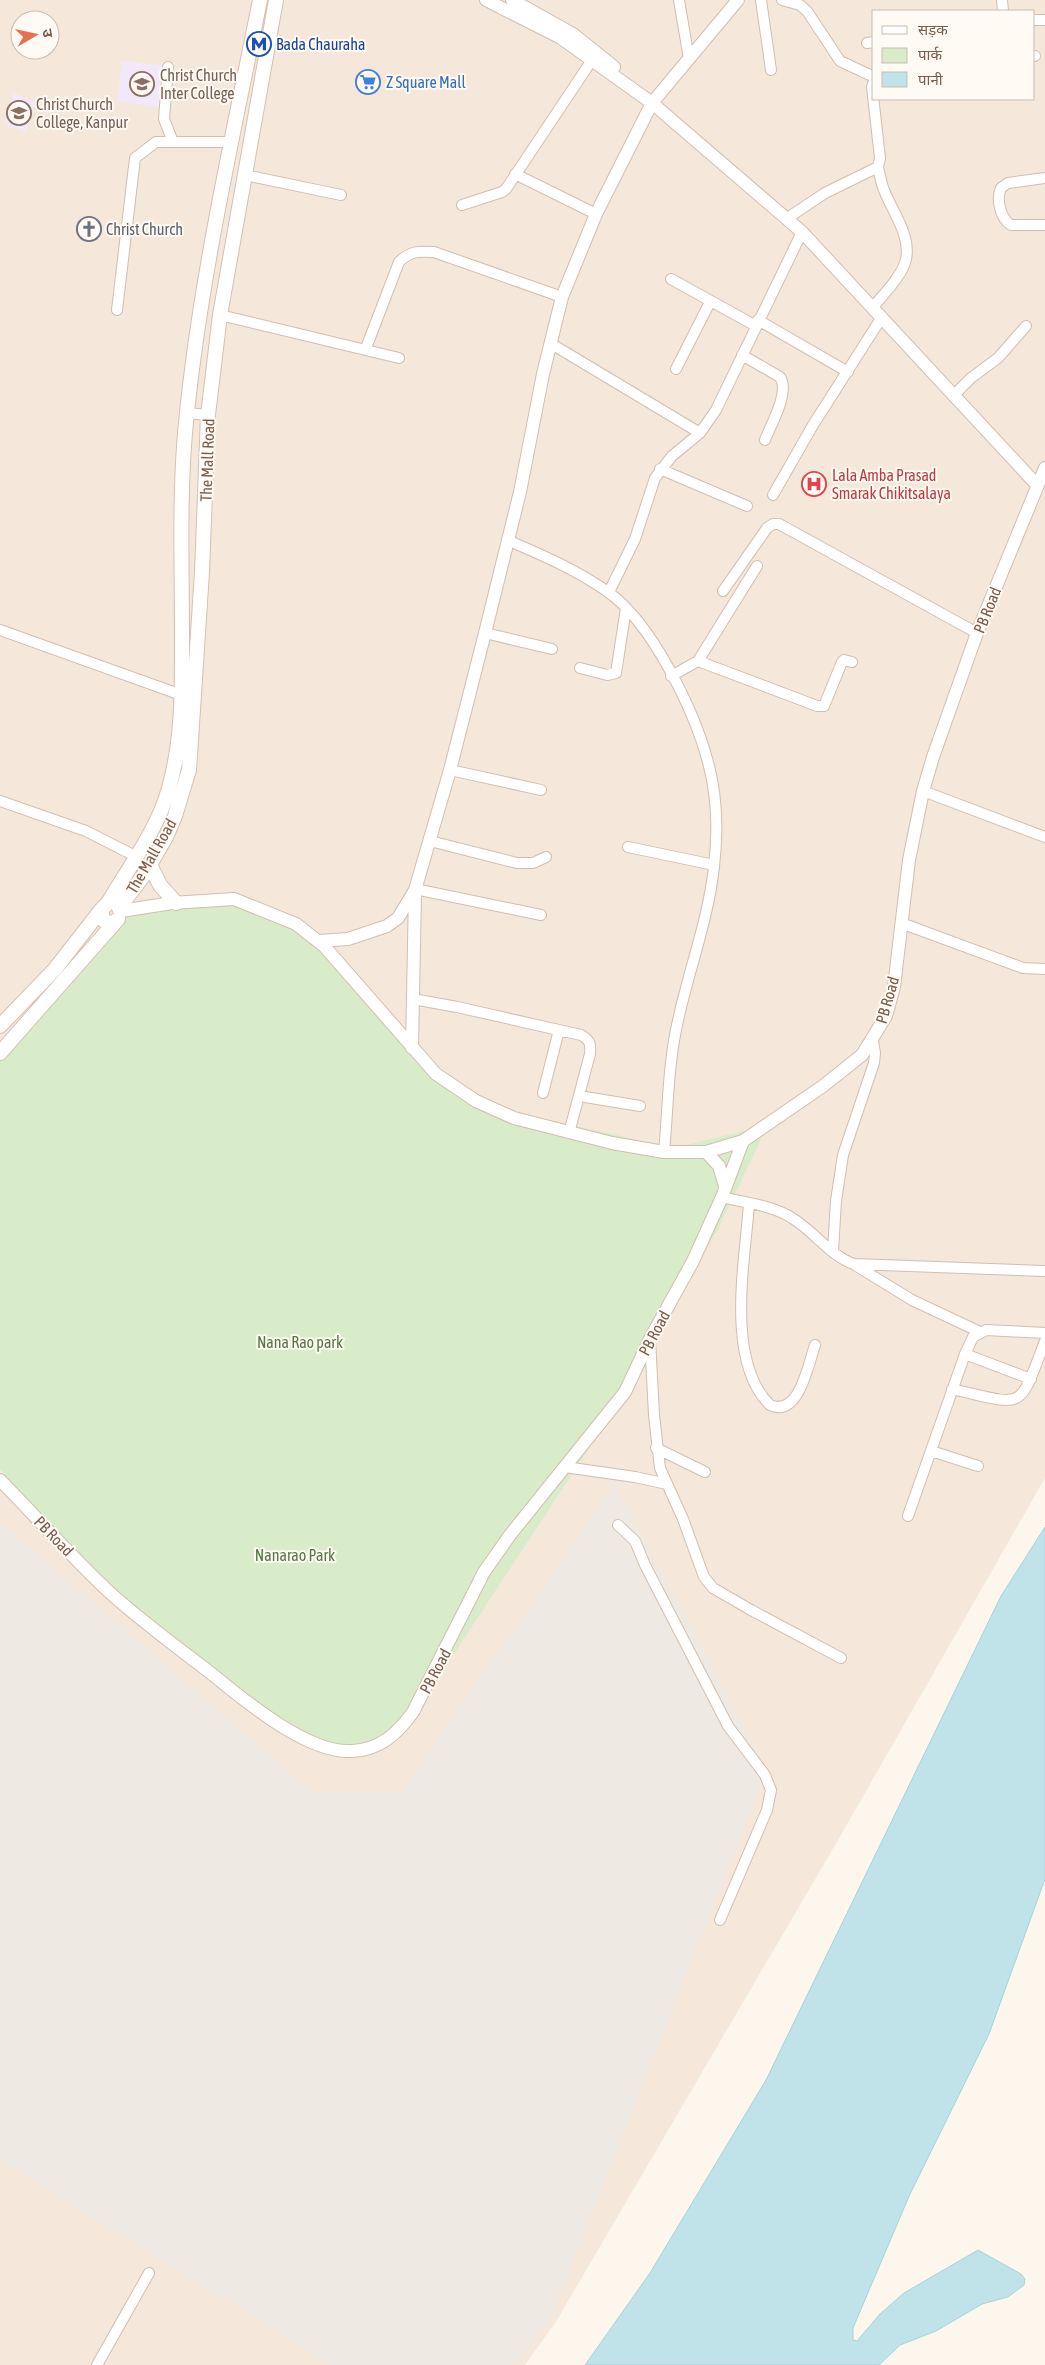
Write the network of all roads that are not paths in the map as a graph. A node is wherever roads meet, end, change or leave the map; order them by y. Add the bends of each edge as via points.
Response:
1 (260, 0) edge
2 (276, 0) edge
3 (486, 0) edge
4 (512, 0) edge
5 (679, 0) edge
6 (738, 0) edge
7 (761, 0) edge
8 (782, 0) edge
9 (689, 59) junction
10 (592, 60) junction
11 (168, 67) dead end
12 (771, 70) dead end
13 (872, 78) edge
14 (655, 100) junction
15 (873, 100) edge
16 (173, 142) junction
17 (232, 142) junction
18 (878, 167) junction
19 (516, 174) junction
20 (245, 175) junction
21 (1045, 178) edge
22 (341, 195) dead end
23 (462, 205) dead end
24 (596, 214) junction
25 (786, 219) junction
26 (1045, 225) edge
27 (802, 232) junction
28 (671, 279) dead end
29 (562, 297) junction
30 (710, 302) junction
31 (873, 307) junction
32 (117, 310) dead end
33 (220, 315) junction
34 (882, 317) junction
35 (757, 323) junction
36 (1026, 326) dead end
37 (550, 343) junction
38 (366, 348) junction
39 (742, 356) junction
40 (400, 358) dead end
41 (676, 370) dead end
42 (848, 372) junction
43 (953, 396) junction
44 (187, 413) junction
45 (208, 415) junction
46 (700, 433) junction
47 (764, 440) dead end
48 (1045, 468) edge
49 (660, 469) junction
50 (1041, 490) edge
51 (773, 495) dead end
52 (747, 506) dead end
53 (508, 540) junction
54 (757, 566) dead end
55 (723, 591) dead end
56 (609, 592) junction
57 (626, 608) junction
58 (0, 630) edge
59 (485, 633) junction
60 (977, 634) junction
61 (552, 649) dead end
62 (698, 661) junction
63 (852, 662) dead end
64 (580, 668) dead end
65 (671, 676) junction
66 (188, 697) junction
67 (450, 770) junction
68 (541, 790) dead end
69 (923, 790) junction
70 (0, 800) edge
71 (1045, 837) edge
72 (430, 841) junction
73 (628, 847) dead end
74 (135, 856) junction
75 (546, 857) dead end
76 (150, 865) junction
77 (714, 865) junction
78 (415, 890) junction
79 (176, 903) junction
80 (113, 911) junction
81 (541, 916) dead end
82 (902, 923) junction
83 (319, 941) junction
84 (1045, 969) edge
85 (413, 999) junction
86 (3, 1019) edge
87 (558, 1030) junction
88 (873, 1040) junction
89 (412, 1048) junction
90 (0, 1053) edge
91 (543, 1093) dead end
92 (579, 1096) junction
93 (640, 1106) dead end
94 (569, 1133) junction
95 (743, 1141) junction
96 (664, 1152) junction
97 (706, 1152) junction
98 (724, 1192) junction
99 (750, 1204) junction
100 (833, 1251) junction
101 (854, 1264) junction
102 (1045, 1271) edge
103 (980, 1332) junction
104 (1045, 1333) edge
105 (650, 1339) junction
106 (1045, 1341) edge
107 (815, 1345) dead end
108 (965, 1354) junction
109 (1030, 1379) junction
110 (952, 1389) junction
111 (656, 1448) junction
112 (931, 1451) junction
113 (978, 1466) dead end
114 (565, 1467) junction
115 (705, 1472) dead end
116 (0, 1480) edge
117 (667, 1484) junction
118 (908, 1516) dead end
119 (618, 1524) dead end
120 (841, 1658) dead end
121 (720, 1920) dead end
122 (149, 2273) dead end
123 (97, 2365) edge

1 - 17 main road, The Mall Road
2 - 20 main road, The Mall Road
3 - 10 street via 561,38
4 - 14 street via 573,34
5 - 9 street
6 - 9 street
7 - 12 street
8 - 13 street via 800,5 807,11 840,60
9 - 14 street
10 - 14 street
10 - 19 street
11 - 16 street via 164,119
14 - 24 street
14 - 25 street
15 - 18 street via 880,158
16 - 17 street
16 - 32 street via 156,142 135,158
17 - 44 main road, The Mall Road via 203,290
18 - 25 street via 825,193
18 - 31 street via 883,189 900,224 906,260 892,285
19 - 23 street via 502,192
19 - 24 street
20 - 22 street
20 - 33 main road, The Mall Road
21 - 26 street via 1008,183 1001,188 999,197 1002,214 1011,225
24 - 29 street
25 - 27 street
27 - 31 street
27 - 35 street
28 - 30 street
29 - 37 street
29 - 38 street via 434,252 419,251 406,255 399,262
30 - 35 street
30 - 41 street
31 - 34 street
33 - 38 street
33 - 45 main road, The Mall Road
34 - 42 street
34 - 43 street
35 - 39 street
35 - 42 street
36 - 43 street via 998,358
37 - 46 street
37 - 53 street
38 - 40 street
39 - 46 street via 716,410
39 - 47 street via 780,377 783,382 783,393
42 - 51 street
43 - 50 street
44 - 45 street
44 - 66 main road, The Mall Road via 182,537
45 - 66 main road, The Mall Road
46 - 49 street
48 - 50 street, PB Road
49 - 52 street
49 - 56 street via 649,491 636,539
50 - 60 street, PB Road
53 - 56 street via 578,573
53 - 59 street
54 - 62 street
55 - 60 street via 767,528 779,524
56 - 57 street
57 - 64 street via 616,673 607,675
57 - 65 street via 653,643
58 - 66 street
59 - 61 street
59 - 67 street
60 - 69 street, PB Road
62 - 63 street via 817,706 824,706 828,700 842,662
62 - 65 street
65 - 77 street via 693,719 708,762 714,795
66 - 74 main road, The Mall Road via 169,790
66 - 76 main road, The Mall Road via 189,770 169,830
67 - 68 street
67 - 72 street
69 - 71 street
69 - 82 street, PB Road via 909,860
70 - 74 street via 86,831
72 - 75 street via 517,863 533,863
72 - 78 street
73 - 77 street
74 - 80 main road, The Mall Road
76 - 79 main road via 160,885
76 - 80 main road, The Mall Road
77 - 96 street via 677,1024
78 - 81 street
78 - 83 street via 398,918 387,926 348,939
78 - 85 street
79 - 80 street
79 - 83 street via 226,898 241,900 296,924
80 - 86 main road, The Mall Road
80 - 90 main road, The Mall Road
82 - 84 street via 1023,968
82 - 88 street, PB Road via 894,987 886,1016
83 - 89 street
85 - 87 street
85 - 89 street
87 - 91 street
87 - 92 street via 581,1035 590,1042
88 - 95 street, PB Road via 862,1055 823,1086
88 - 100 street via 874,1063 851,1127 838,1178
89 - 94 street via 446,1082 481,1104 514,1118
92 - 93 street
92 - 94 street
94 - 96 street
95 - 97 street
95 - 98 street, PB Road
96 - 97 street
97 - 98 street via 719,1166 726,1181
98 - 99 street
98 - 105 street, PB Road via 693,1261
99 - 100 street via 792,1217
99 - 107 street via 742,1338 751,1376 770,1405 782,1408 796,1397
100 - 101 street
101 - 102 street
101 - 103 street via 912,1300
103 - 104 street
103 - 108 street via 973,1337
105 - 111 street
105 - 114 street, PB Road via 625,1392
106 - 109 street
108 - 109 street
108 - 110 street
109 - 110 street via 1022,1396 1010,1402
110 - 112 street
111 - 115 street
111 - 117 street
112 - 113 street
112 - 118 street
114 - 116 street, PB Road via 484,1572 414,1712 402,1728 376,1746 352,1751 331,1748 294,1733 167,1642 108,1591
114 - 117 street
117 - 120 street via 700,1570 714,1588
119 - 121 street via 635,1542 728,1726 765,1775 770,1790 767,1810
122 - 123 street

